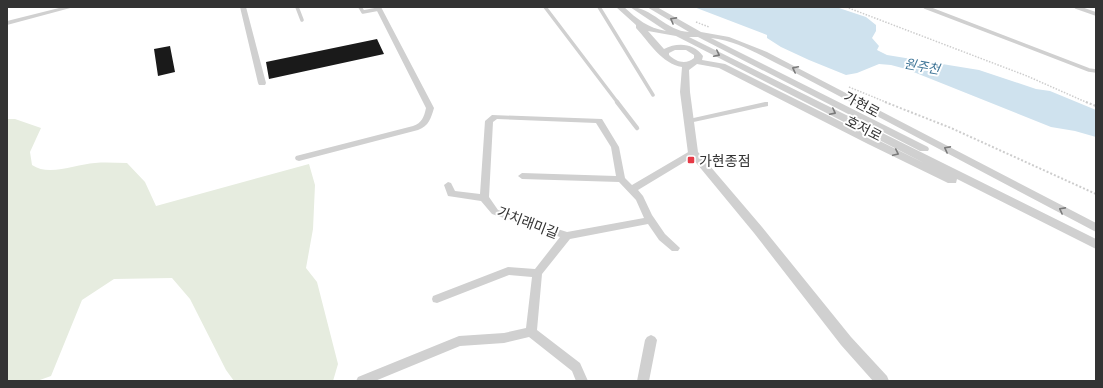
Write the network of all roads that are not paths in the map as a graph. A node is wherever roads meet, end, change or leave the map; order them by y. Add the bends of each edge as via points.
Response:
1 (71, 7) edge
2 (243, 7) edge
3 (296, 7) edge
4 (360, 7) edge
5 (545, 7) edge
6 (599, 7) edge
7 (620, 7) edge
8 (634, 7) edge
9 (651, 7) edge
10 (925, 7) edge
11 (1076, 7) edge
12 (378, 8) edge
13 (1096, 14) edge
14 (302, 20) dead end
15 (633, 20) junction
16 (7, 23) edge
17 (649, 29) junction
18 (681, 47) junction
19 (668, 58) junction
20 (694, 62) junction
21 (1096, 71) edge
22 (262, 83) dead end
23 (685, 92) junction
24 (653, 95) dead end
25 (765, 104) dead end
26 (689, 121) junction
27 (637, 128) dead end
28 (693, 153) junction
29 (299, 158) dead end
30 (522, 176) dead end
31 (621, 179) junction
32 (448, 185) dead end
33 (631, 190) junction
34 (484, 198) junction
35 (651, 220) junction
36 (1096, 228) edge
37 (567, 236) junction
38 (1096, 237) edge
39 (1096, 244) edge
40 (675, 248) dead end
41 (1096, 249) edge
42 (537, 273) junction
43 (437, 299) dead end
44 (531, 332) junction
45 (651, 340) dead end
46 (362, 381) edge
47 (582, 381) edge
48 (643, 381) edge
49 (882, 381) edge

1 - 16 street
2 - 22 street
3 - 14 lane
4 - 12 lane via 363,12
5 - 27 lane
6 - 24 lane
7 - 15 street, 가현로
8 -> 39 street, 호저로 via 698,45
38 -> 9 street, 호저로 via 720,46
10 - 21 lane
11 - 13 lane
12 - 29 street via 430,108 426,122 419,127
15 - 17 street, 가현로
15 - 19 street
17 - 18 street
36 -> 17 street, 가현로 via 791,66 747,46 718,36
18 - 19 street via 668,50
18 - 20 street via 691,49 697,54 698,59
19 - 20 street via 681,64
19 - 23 street
20 - 23 street via 685,69
20 -> 41 street via 722,66 872,142
23 - 26 street
25 - 26 street
26 - 28 street
28 - 33 street
28 - 49 street via 846,341
30 - 31 street
31 - 33 street
31 - 34 street, 가치래미길 via 615,147 599,121 495,117 489,121
32 - 34 street via 451,194
33 - 35 street via 640,198
34 - 37 street, 가치래미길 via 495,212
35 - 37 street
35 - 40 street via 662,237
37 - 42 street, 가치래미길
42 - 43 street via 508,271
42 - 44 street
44 - 46 street via 504,338 459,341
44 - 47 street via 576,367
45 - 48 street

